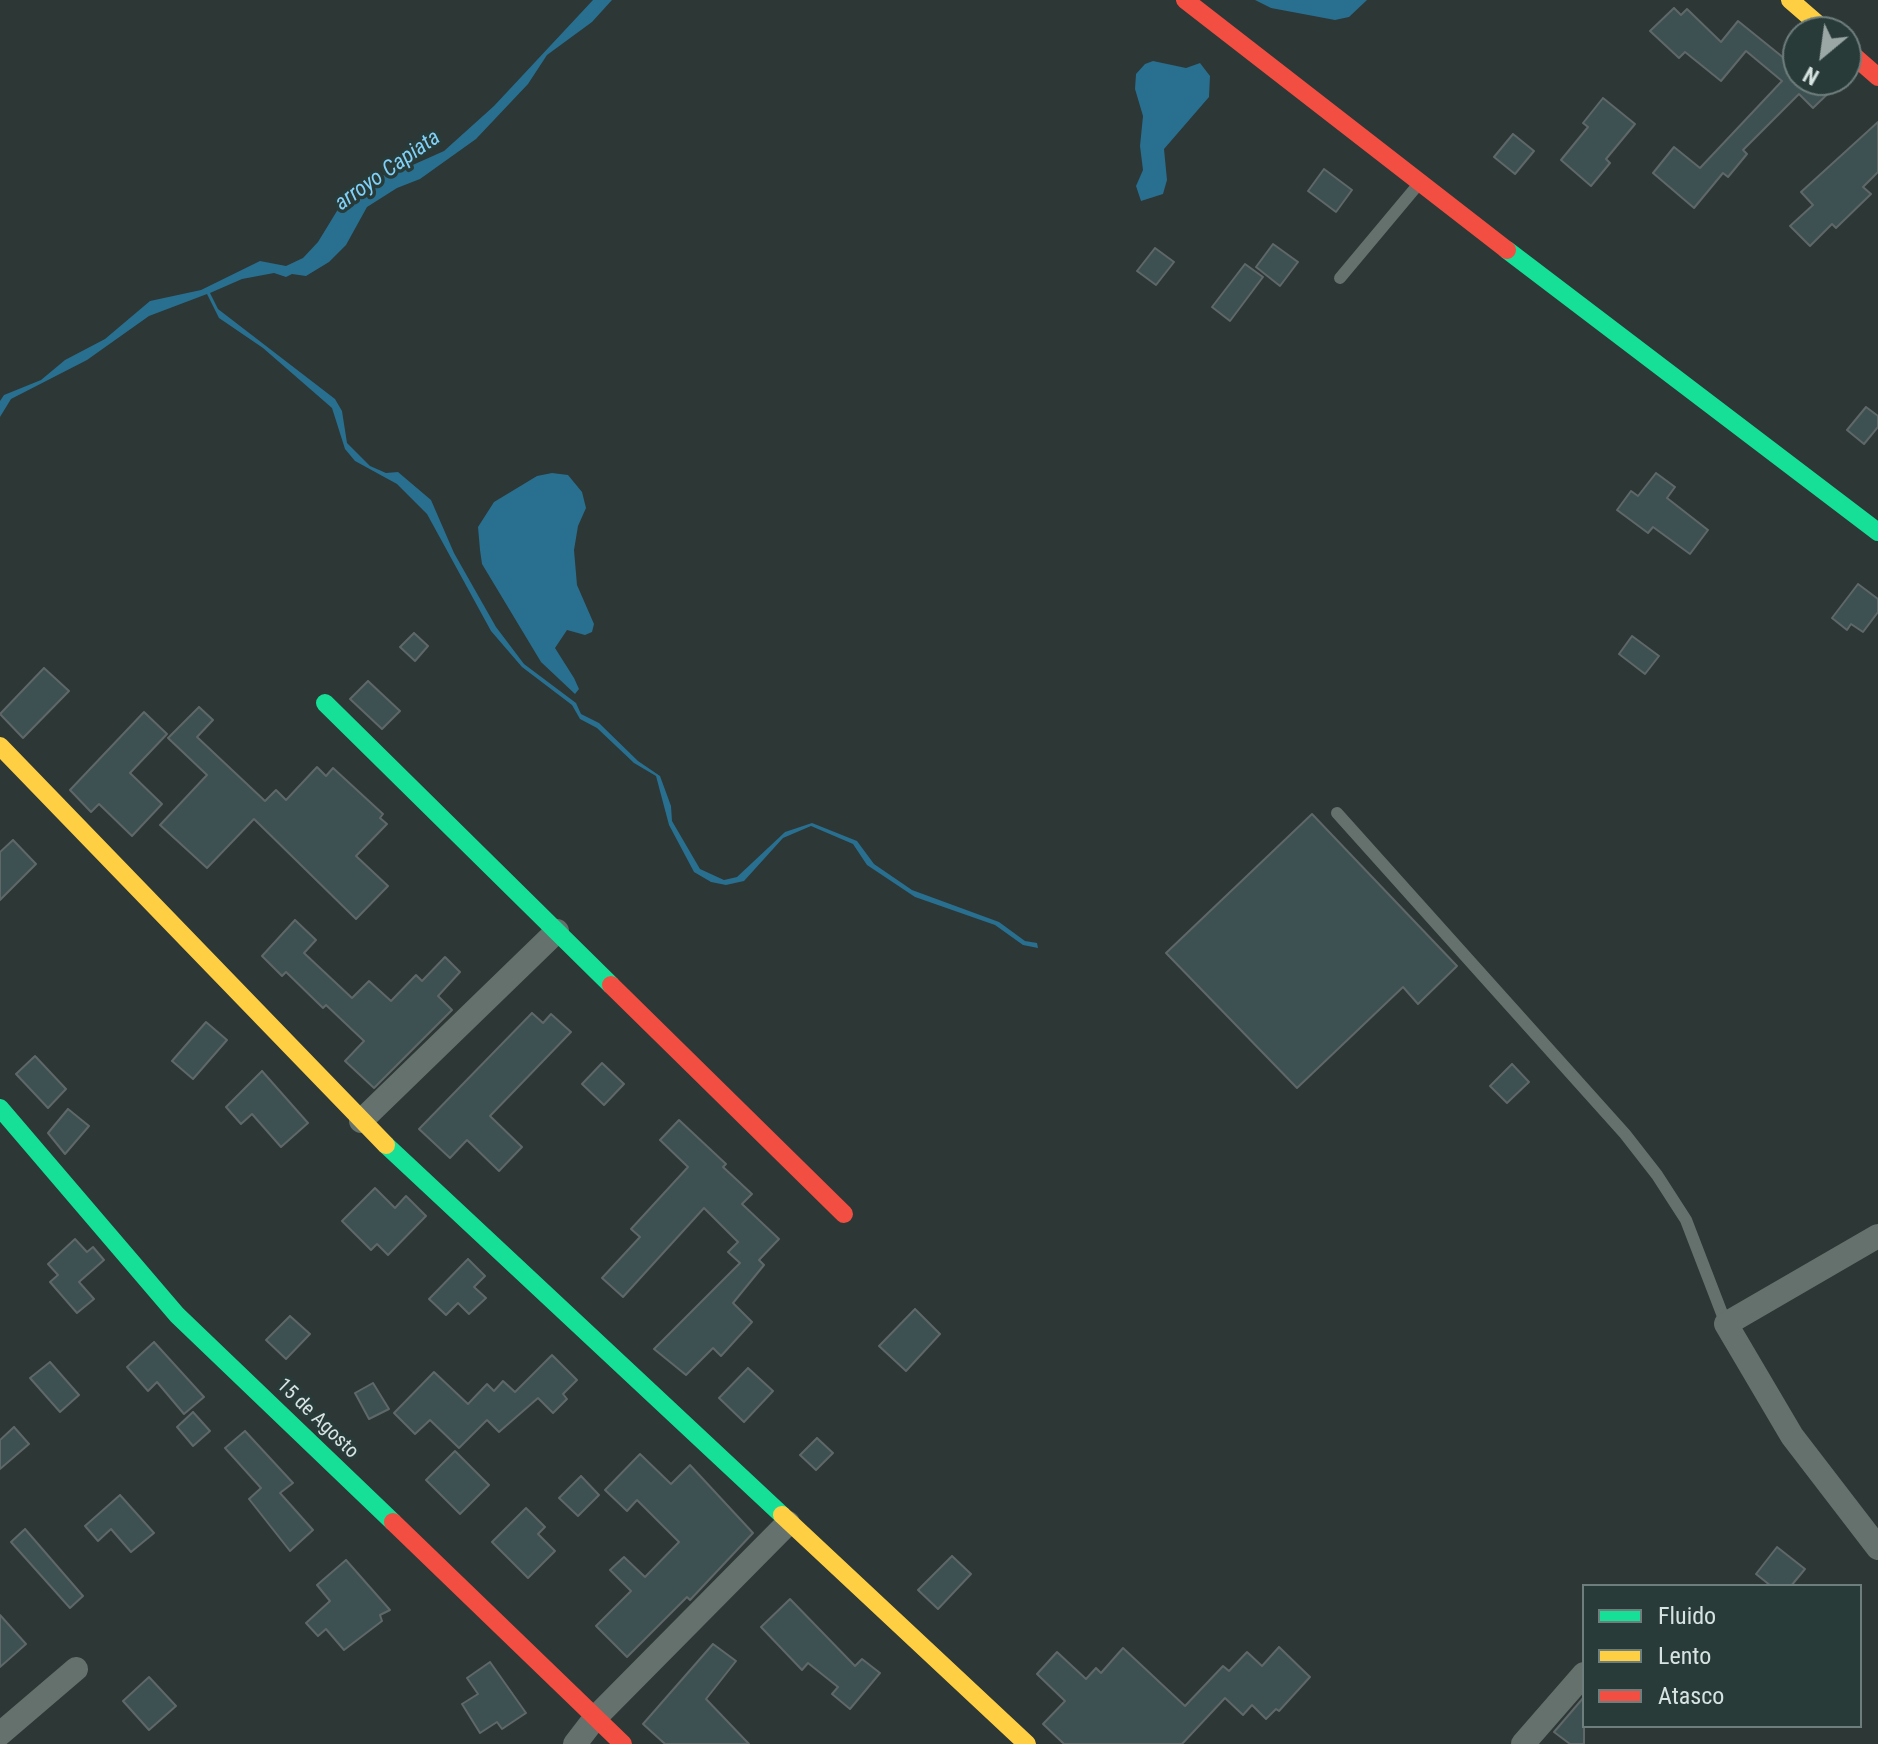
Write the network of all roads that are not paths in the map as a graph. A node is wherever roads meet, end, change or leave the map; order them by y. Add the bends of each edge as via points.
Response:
1 (1185, 0) edge
2 (1790, 0) edge
3 (1808, 16) edge
4 (1419, 183) junction
5 (1340, 278) dead end
6 (1878, 532) edge
7 (325, 703) dead end
8 (0, 746) edge
9 (1337, 813) dead end
10 (557, 931) junction
11 (0, 1108) edge
12 (361, 1121) junction
13 (844, 1214) dead end
14 (1878, 1236) edge
15 (1726, 1324) junction
16 (788, 1523) junction
17 (1878, 1548) edge
18 (76, 1669) dead end
19 (1582, 1676) edge
20 (595, 1718) junction
21 (0, 1734) edge
22 (575, 1744) edge
23 (623, 1744) edge
24 (1027, 1744) edge
25 (1523, 1744) edge

1 - 4 street
2 - 3 street
4 - 5 lane
4 - 6 street
7 - 10 street
8 - 12 street
9 - 15 lane via 1657,1175 1686,1220
10 - 12 street
10 - 13 street
11 - 20 street, 15 de Agosto via 177,1315
12 - 16 street
14 - 15 street
15 - 17 street via 1792,1436
16 - 20 street
16 - 24 street
18 - 21 street
19 - 25 street
20 - 22 street
20 - 23 street, 15 de Agosto

